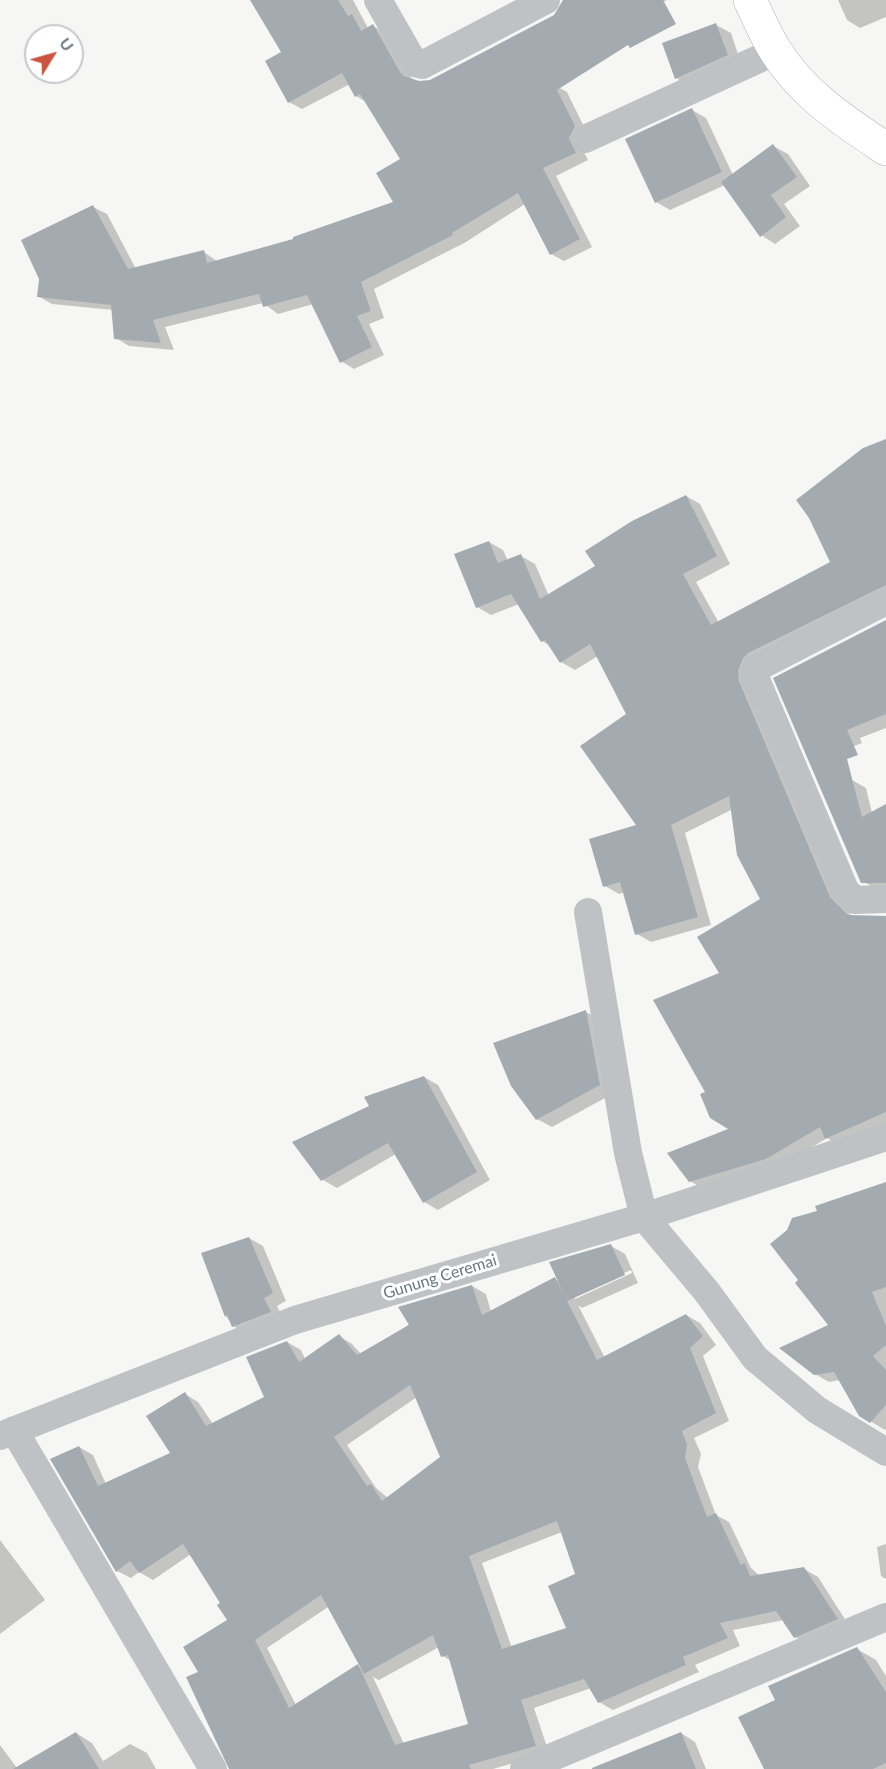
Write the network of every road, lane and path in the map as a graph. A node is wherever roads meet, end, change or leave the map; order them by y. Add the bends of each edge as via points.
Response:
1 (378, 0) edge
2 (546, 0) edge
3 (750, 0) edge
4 (776, 51) junction
5 (585, 139) dead end
6 (886, 149) edge
7 (886, 601) edge
8 (886, 899) edge
9 (588, 912) dead end
10 (886, 1137) edge
11 (644, 1217) junction
12 (7, 1433) edge
13 (886, 1452) edge
14 (886, 1617) edge
15 (213, 1769) edge
16 (524, 1769) edge

1 - 2 street via 414,63 422,65
3 - 4 street
4 - 5 street
4 - 6 street via 802,86 831,113
7 - 8 street via 756,668 754,675 844,891 854,900
9 - 11 street via 628,1153
10 - 11 street, Gunung Ceremai
11 - 12 street, Gunung Ceremai via 295,1320
11 - 13 street via 707,1292 755,1358 817,1410
12 - 15 street
14 - 16 street

